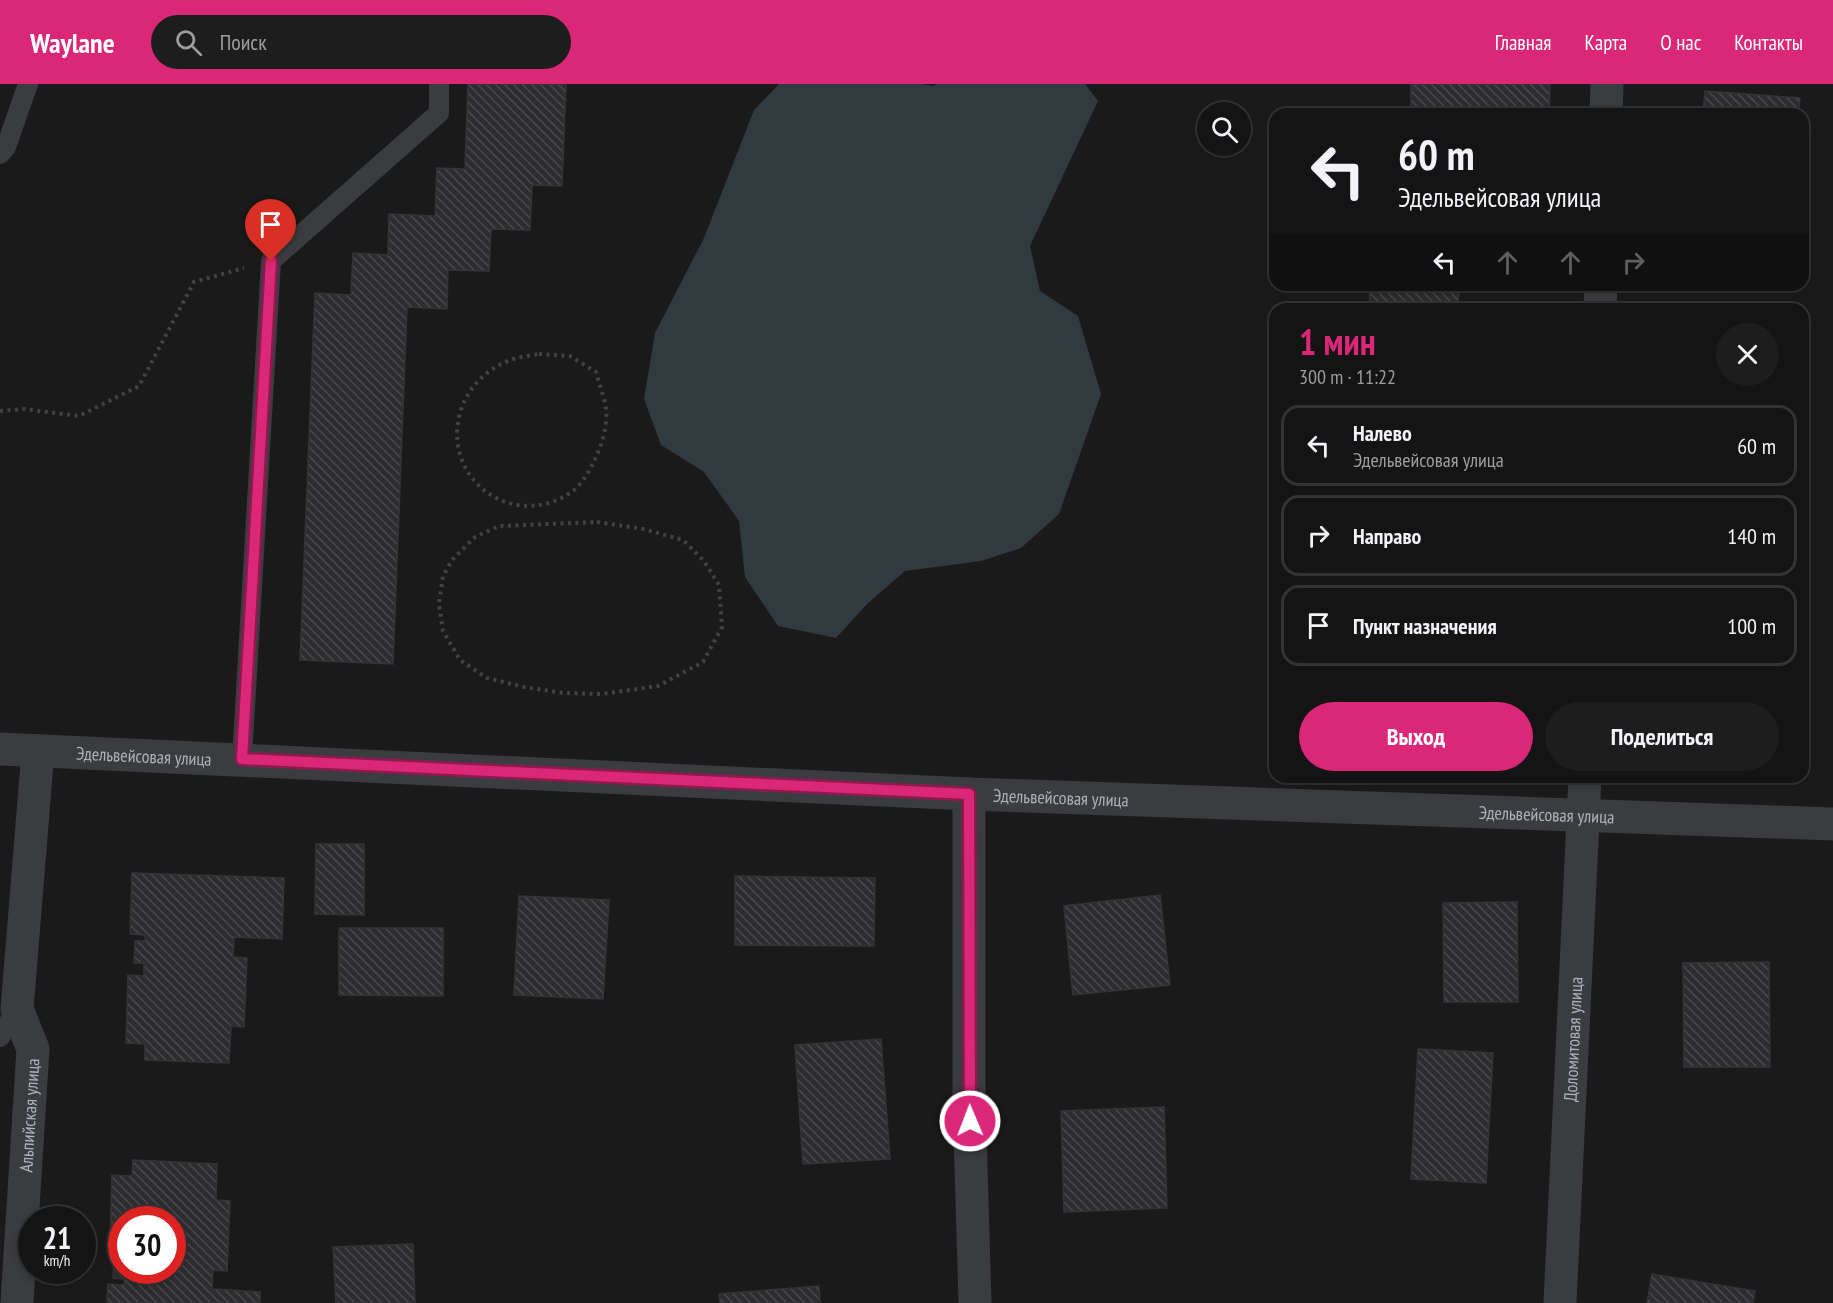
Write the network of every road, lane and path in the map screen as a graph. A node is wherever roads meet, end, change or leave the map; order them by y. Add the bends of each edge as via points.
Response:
1 (28, 84) edge
2 (439, 84) edge
3 (1607, 84) edge
4 (1606, 108) edge
5 (0, 154) edge
6 (271, 261) junction
7 (0, 411) edge
8 (522, 506) joint
9 (563, 693) joint
10 (0, 749) edge
11 (38, 751) junction
12 (242, 759) junction
13 (1585, 783) edge
14 (969, 794) junction
15 (1584, 816) junction
16 (1833, 824) edge
17 (17, 1009) junction
18 (0, 1037) edge
19 (17, 1303) edge
20 (975, 1303) edge
21 (1560, 1303) edge

1 - 5 lane
2 - 6 lane via 439,113
3 - 4 street
6 - 7 path via 194,282 139,386 79,416 24,409
6 - 12 lane
8 - 8 path via 548,503 571,493 587,475 602,446 606,410 596,372 570,356 539,354 506,361 483,376 463,400 455,429 462,463 477,485 500,500
9 - 9 path via 602,694 658,686 703,662 722,627 719,585 704,561 683,540 597,522 499,526 475,537 452,560 443,576 439,604 443,631 460,660 487,678
10 - 11 street, Эдельвейсовая улица
11 - 12 street, Эдельвейсовая улица
11 - 17 street, Альпийская улица
12 - 14 street, Эдельвейсовая улица
13 - 15 street, Доломитовая улица
14 - 15 street, Эдельвейсовая улица
14 - 20 street via 969,1098
15 - 16 street, Эдельвейсовая улица
15 - 21 street, Доломитовая улица
17 - 18 lane
17 - 19 street, Альпийская улица via 33,1049

